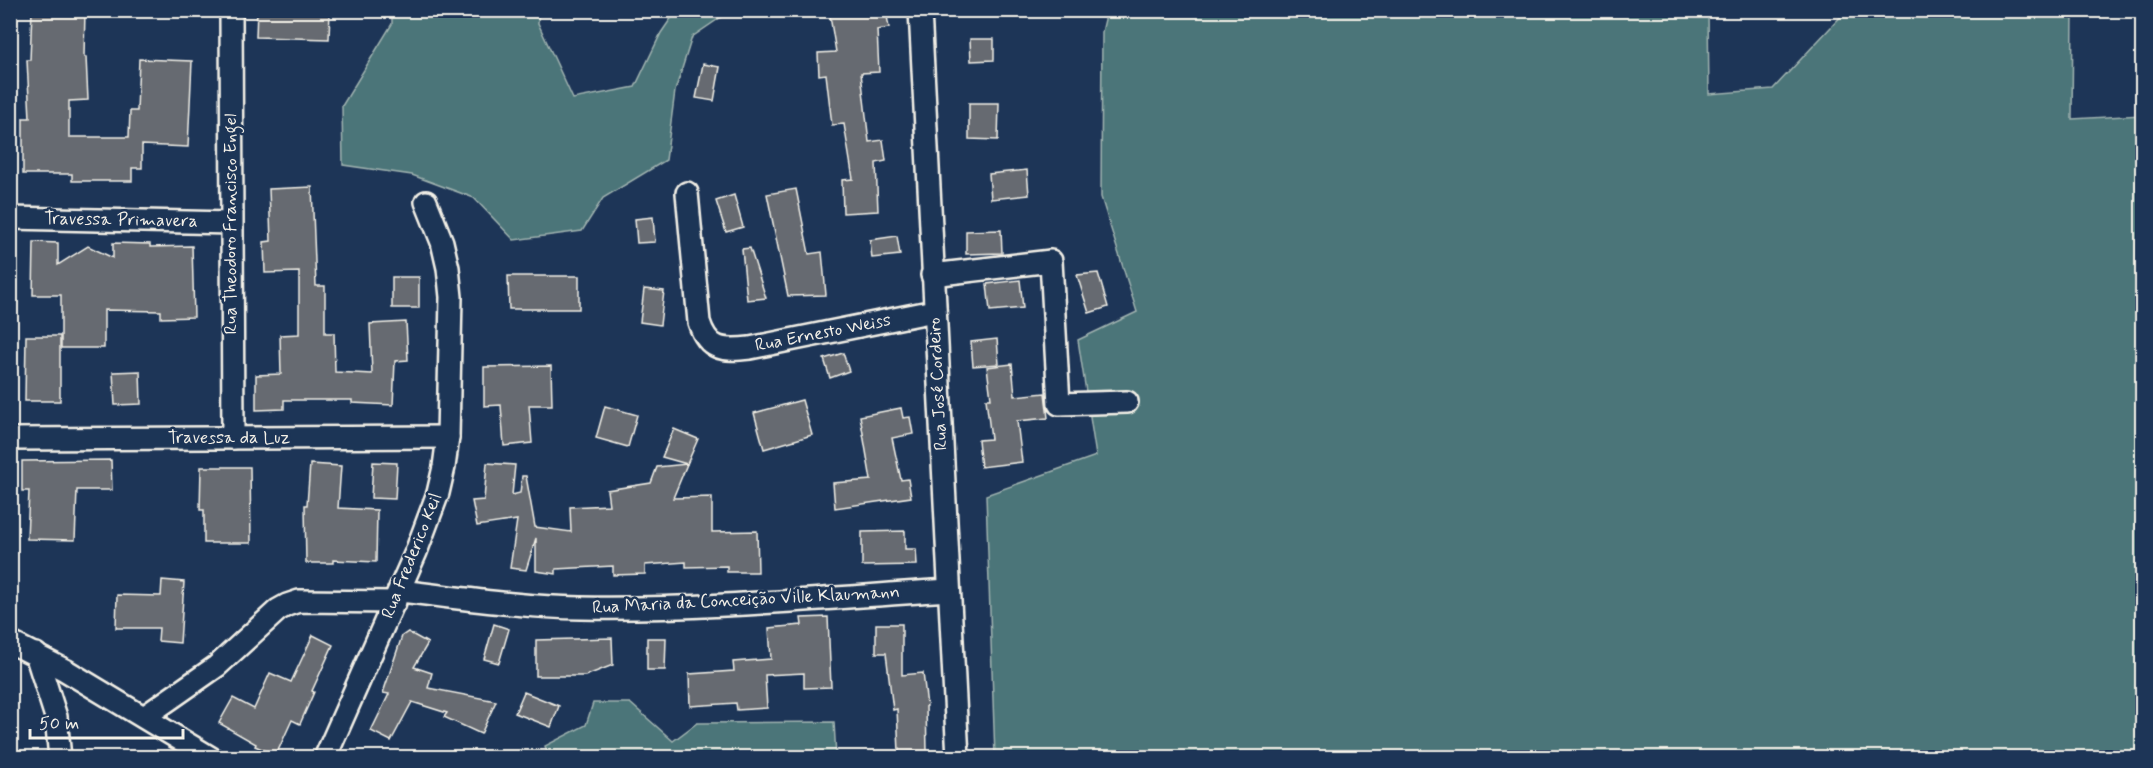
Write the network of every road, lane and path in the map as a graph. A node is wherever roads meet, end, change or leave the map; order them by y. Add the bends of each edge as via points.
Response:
1 (231, 10) edge
2 (920, 10) edge
3 (687, 193) dead end
4 (426, 202) dead end
5 (10, 218) edge
6 (231, 223) junction
7 (932, 275) junction
8 (934, 311) junction
9 (1127, 402) dead end
10 (448, 436) junction
11 (233, 438) junction
12 (10, 439) edge
13 (950, 590) junction
14 (398, 596) junction
15 (10, 642) edge
16 (36, 654) junction
17 (144, 717) junction
18 (60, 758) edge
19 (211, 758) edge
20 (324, 758) edge
21 (958, 758) edge

1 - 6 street, Rua Theodoro Francisco Engel
2 - 7 street, Rua José Cordeiro
3 - 8 street, Rua Ernesto Weiss via 699,322 712,345 723,349 750,348
4 - 10 street, Rua Frederico Keil via 442,242 451,297
5 - 6 street, Travessa Primavera
6 - 11 street, Rua Theodoro Francisco Engel
7 - 8 street, Rua José Cordeiro
7 - 9 street via 1051,261 1059,404
8 - 13 street, Rua José Cordeiro
10 - 11 street, Travessa da Luz
10 - 14 street, Rua Frederico Keil via 438,493
11 - 12 street, Travessa da Luz
13 - 14 street, Rua Maria da Conceição Ville Klaumann via 610,608
13 - 21 street, Rua José Cordeiro
14 - 17 street, Rua Maria da Conceição Ville Klaumann via 287,605 217,666
14 - 20 street, Rua Frederico Keil
15 - 16 street
16 - 17 street
16 - 18 street via 56,717
17 - 19 street

